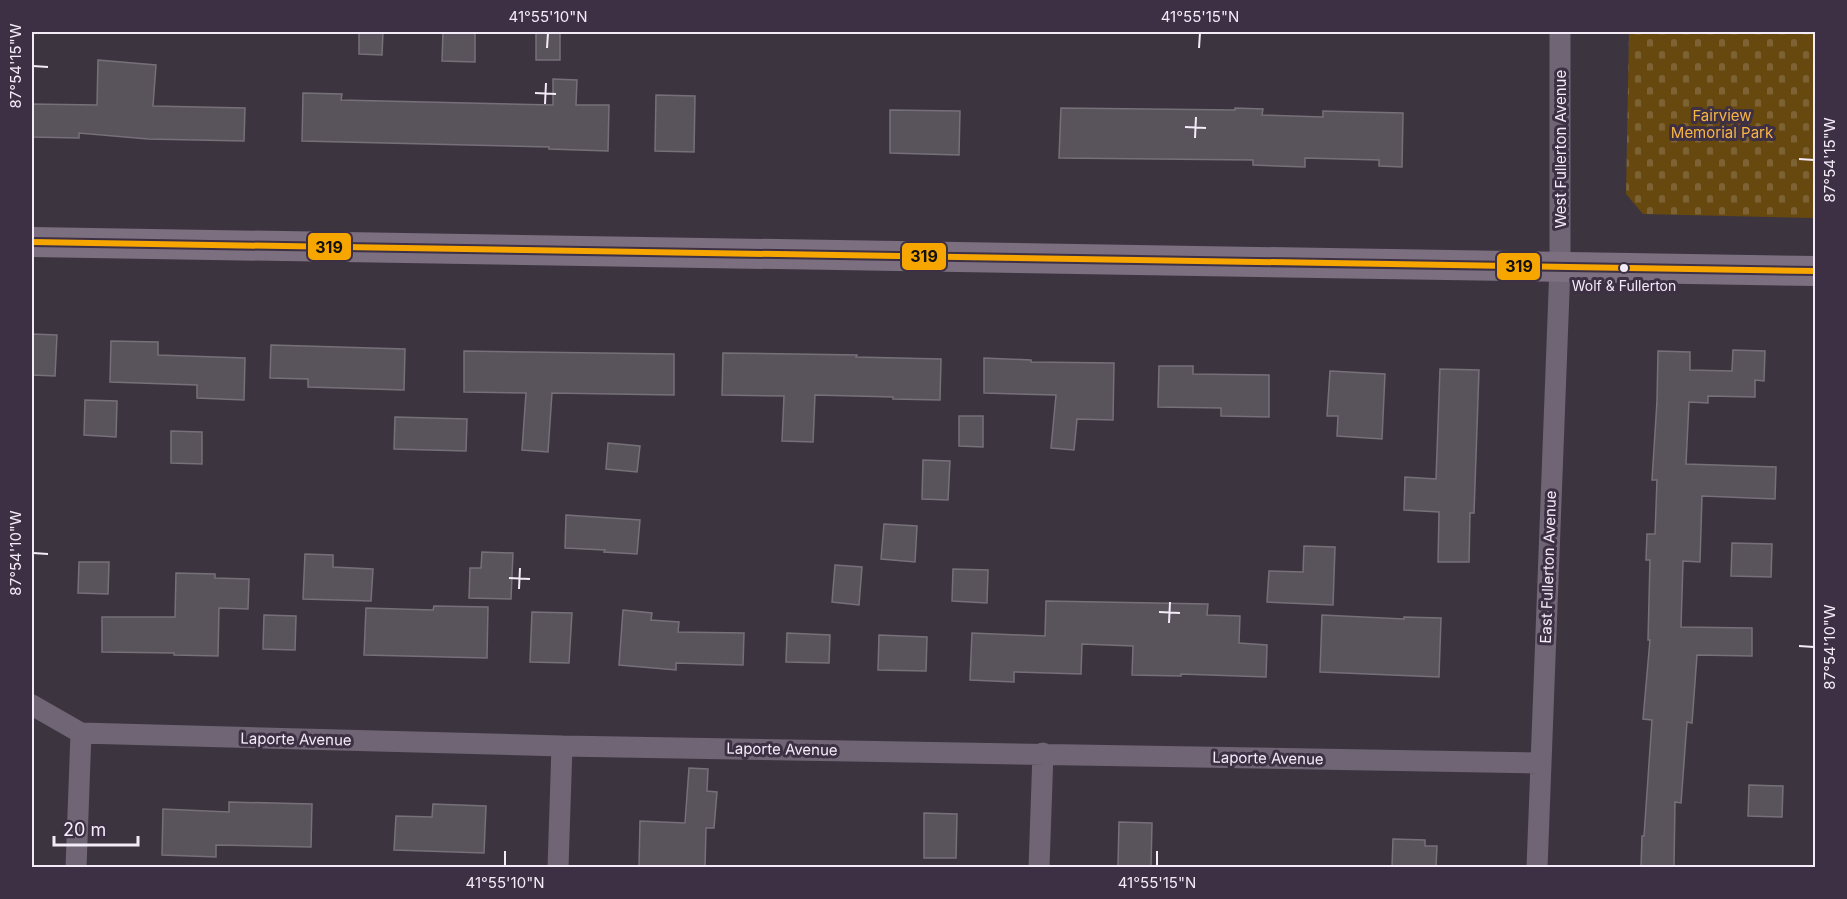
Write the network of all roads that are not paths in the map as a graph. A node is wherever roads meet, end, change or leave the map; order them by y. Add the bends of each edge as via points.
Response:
1 (1560, 32) edge
2 (32, 242) edge
3 (1560, 266) junction
4 (1815, 271) edge
5 (32, 705) edge
6 (81, 734) junction
7 (562, 746) junction
8 (1043, 753) junction
9 (1540, 763) junction
10 (76, 867) edge
11 (558, 867) edge
12 (1039, 867) edge
13 (1536, 867) edge

1 - 3 street, West Fullerton Avenue
2 - 3 main road
3 - 4 main road
3 - 9 street, East Fullerton Avenue
5 - 6 street, Laporte Avenue
6 - 7 street, Laporte Avenue
6 - 10 street
7 - 8 street, Laporte Avenue
7 - 11 street
8 - 9 street, Laporte Avenue
8 - 12 street
9 - 13 street, East Fullerton Avenue

